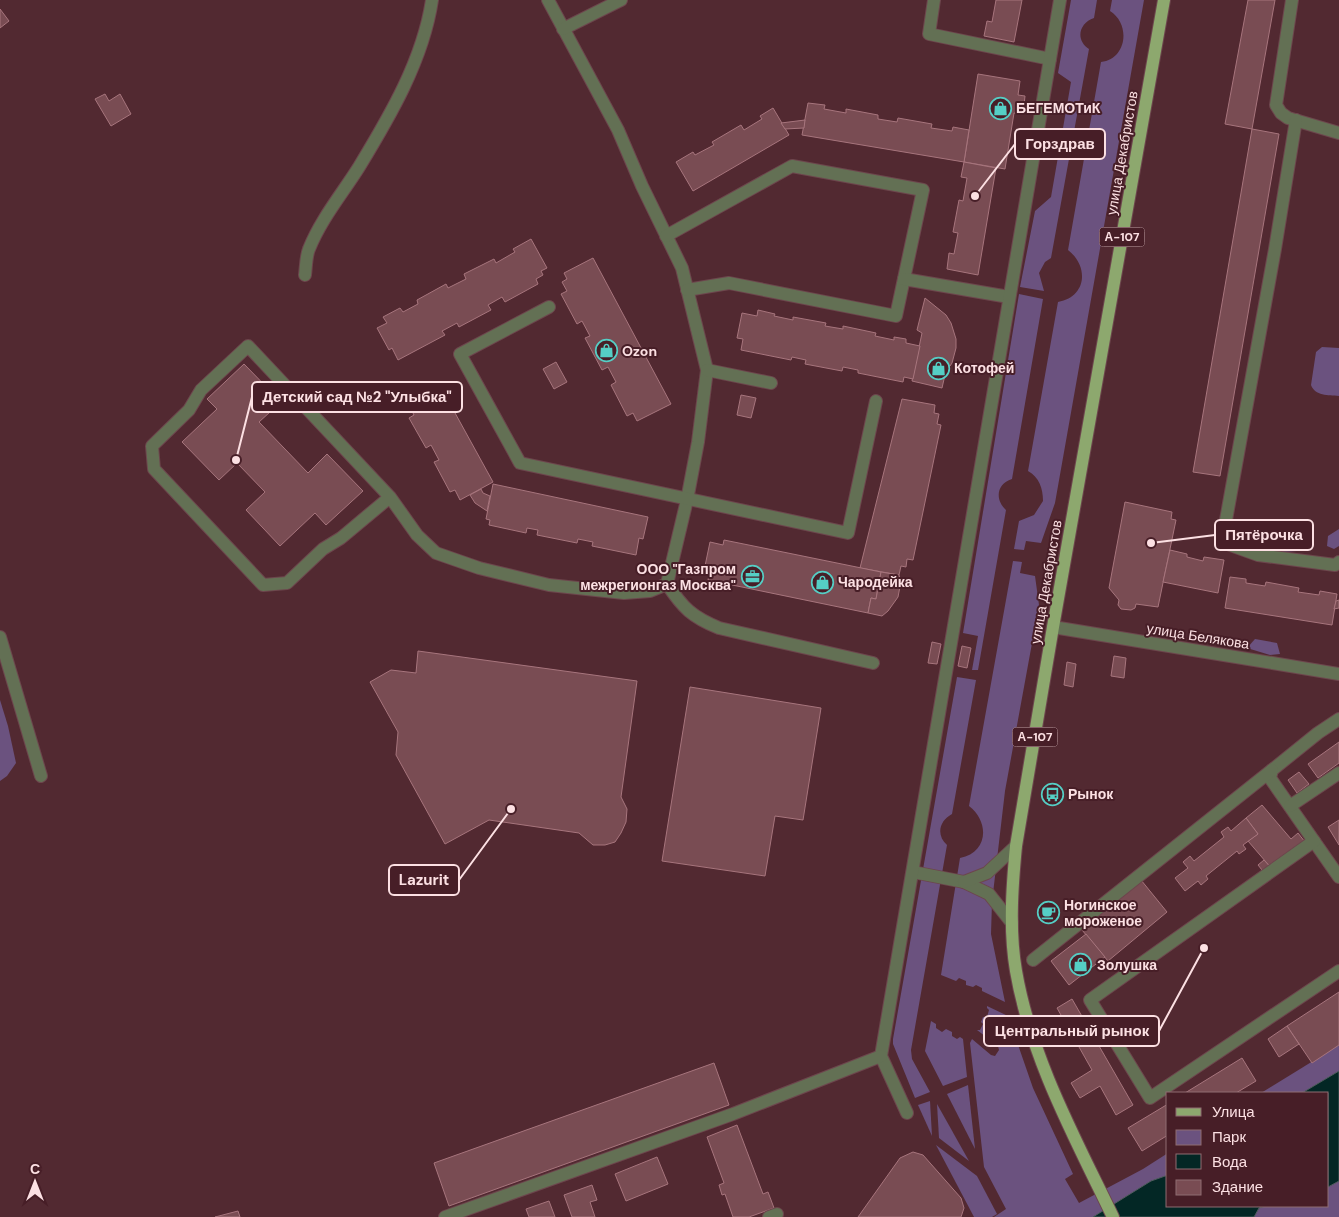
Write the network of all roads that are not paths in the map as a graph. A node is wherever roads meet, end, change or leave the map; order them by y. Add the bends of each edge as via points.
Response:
1 (432, 0) edge
2 (548, 0) edge
3 (622, 0) edge
4 (934, 0) edge
5 (1060, 0) edge
6 (1164, 0) edge
7 (1292, 0) edge
8 (563, 29) junction
9 (1050, 59) junction
10 (1296, 120) junction
11 (1339, 133) edge
12 (666, 236) junction
13 (305, 275) dead end
14 (904, 279) junction
15 (687, 290) junction
16 (1009, 297) junction
17 (549, 307) dead end
18 (707, 370) junction
19 (771, 383) dead end
20 (876, 401) dead end
21 (390, 497) junction
22 (687, 500) junction
23 (1339, 562) edge
24 (667, 584) junction
25 (1053, 627) junction
26 (0, 637) edge
27 (873, 664) dead end
28 (1339, 674) edge
29 (1339, 719) edge
30 (1272, 770) junction
31 (1339, 773) edge
32 (41, 776) dead end
33 (1290, 806) junction
34 (1314, 841) junction
35 (1016, 846) junction
36 (913, 872) junction
37 (1339, 877) edge
38 (964, 882) junction
39 (1012, 923) junction
40 (1033, 960) dead end
41 (1339, 971) edge
42 (881, 1056) junction
43 (907, 1113) dead end
44 (445, 1217) edge
45 (1113, 1217) edge

1 - 13 street via 428,24 410,71 384,124 308,250
2 - 8 street
3 - 8 street
4 - 9 street via 929,34
5 - 9 street
6 - 25 main road, улица Декабристов / А-107
7 - 10 street via 1276,105 1281,113
8 - 12 street via 618,130
9 - 16 street
10 - 11 street
10 - 23 street via 1222,542 1258,555 1336,565
12 - 14 street via 792,166 811,169 923,190
12 - 15 street via 682,268
14 - 15 street via 896,316 729,283
14 - 16 street
15 - 18 street
16 - 36 street
17 - 22 street via 460,354 520,463
18 - 19 street
18 - 22 street
20 - 22 street via 848,533
21 - 21 street via 323,549 287,583 263,585 154,468 152,446 189,410 201,390 248,346
21 - 24 street via 417,535 436,553 479,568 549,585 624,593 650,591
22 - 24 street
24 - 27 street via 688,611 719,628
25 - 28 street, улица Белякова
25 - 35 main road, улица Декабристов / А-107
26 - 32 street
29 - 30 street
30 - 33 street via 1270,778
30 - 40 street
31 - 33 street
33 - 34 street
34 - 37 street
34 - 41 street via 1090,1000 1150,1098
35 - 38 street via 987,873
35 - 39 main road, улица Декабристов / А-107
36 - 38 street
36 - 42 street
38 - 39 street via 989,894
39 - 45 main road, улица Декабристов / А-107 via 1015,966 1026,1019 1062,1109
42 - 43 street
42 - 44 street via 733,1114

